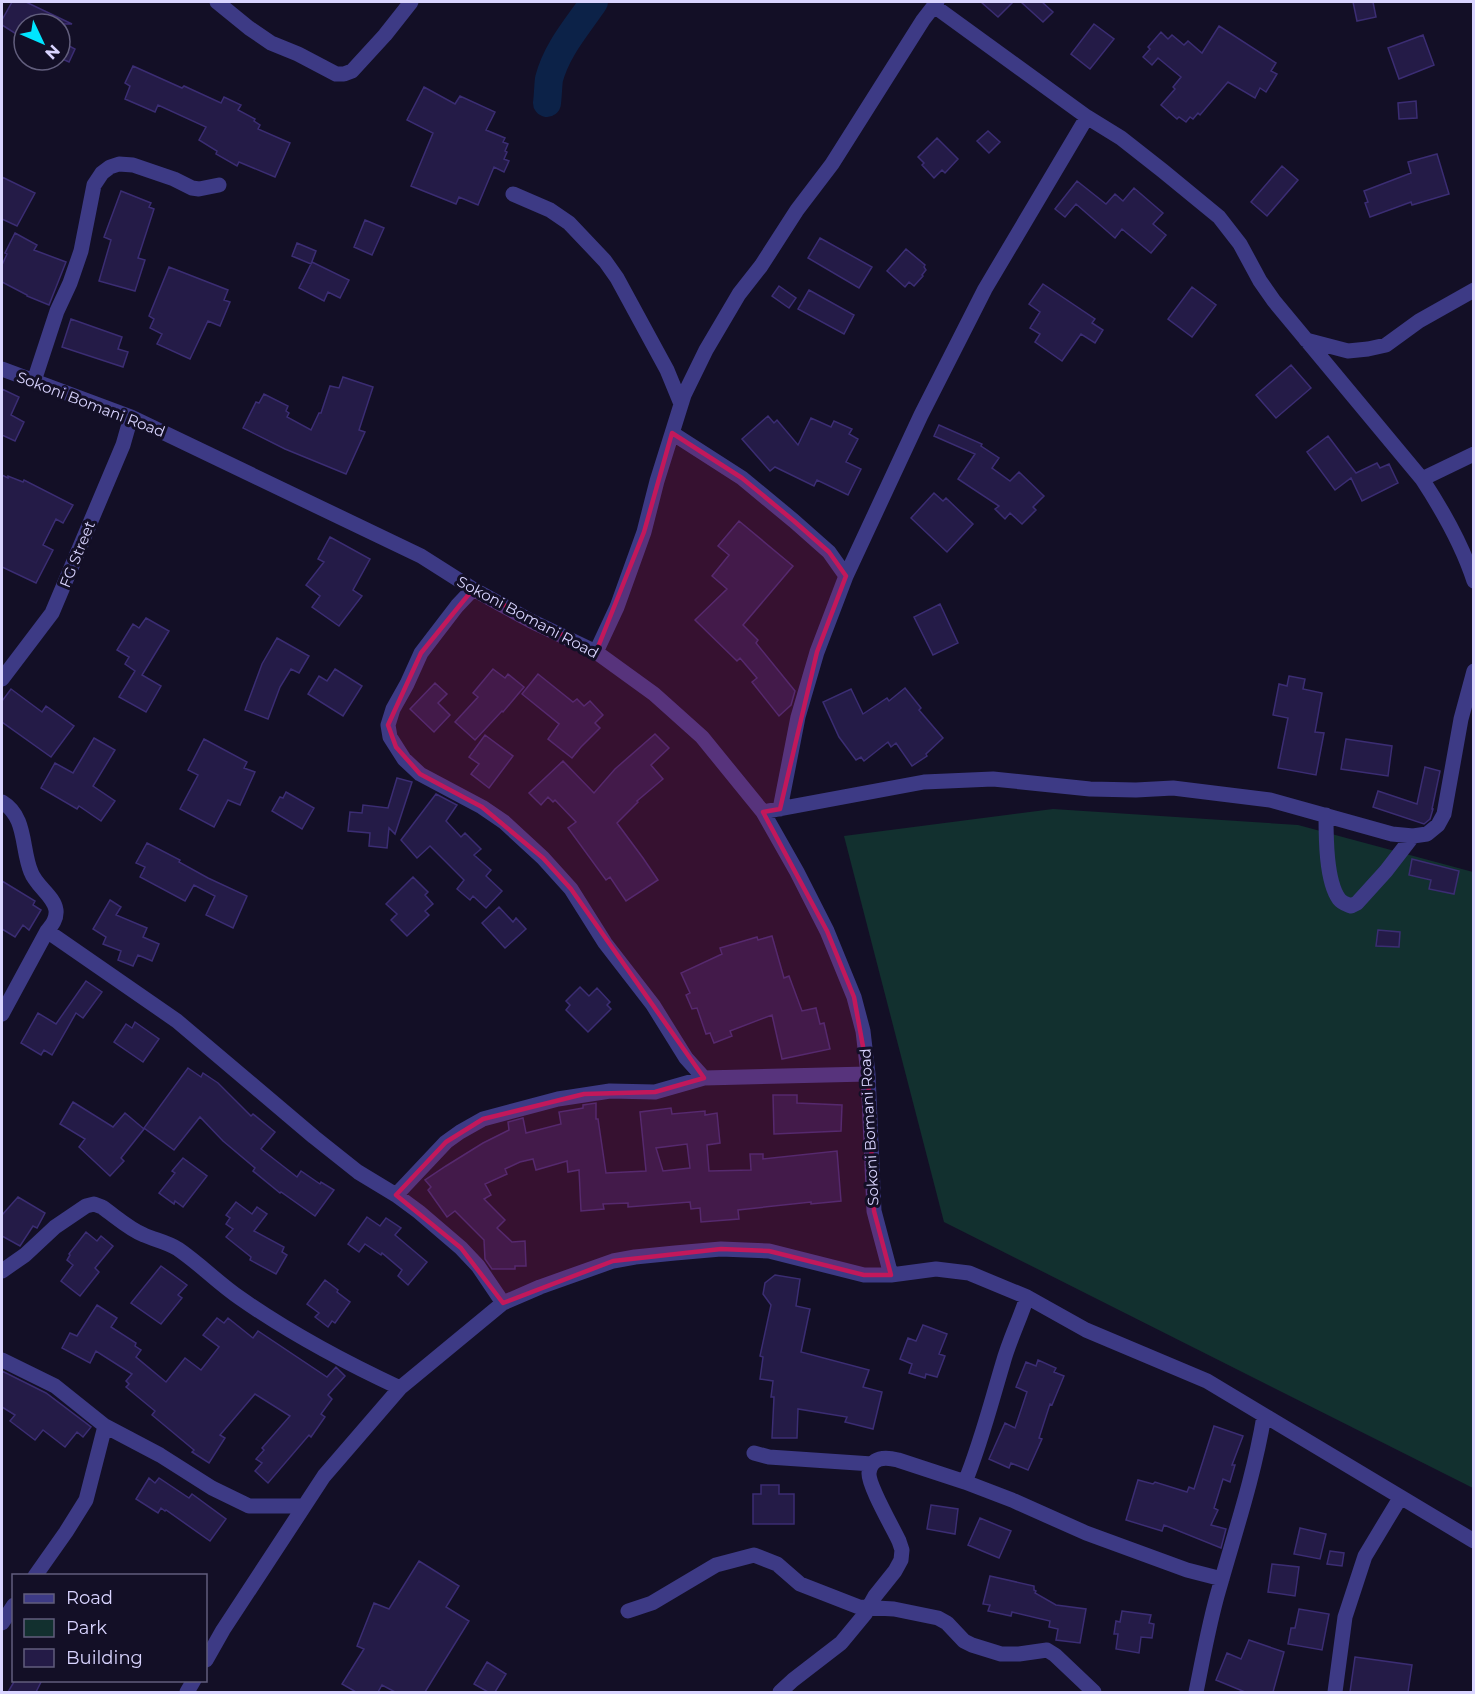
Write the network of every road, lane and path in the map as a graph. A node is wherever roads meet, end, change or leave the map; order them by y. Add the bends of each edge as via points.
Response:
1 (218, 2) edge
2 (411, 2) edge
3 (935, 4) edge
4 (1087, 117) junction
5 (219, 185) dead end
6 (513, 194) dead end
7 (1473, 290) edge
8 (1306, 340) junction
9 (2, 369) edge
10 (34, 381) junction
11 (681, 404) junction
12 (130, 417) junction
13 (672, 433) junction
14 (1473, 454) edge
15 (1422, 478) junction
16 (858, 550) junction
17 (829, 552) junction
18 (846, 576) junction
19 (1473, 581) edge
20 (473, 589) junction
21 (596, 652) junction
22 (1473, 671) edge
23 (2, 679) edge
24 (2, 802) edge
25 (780, 808) junction
26 (762, 812) junction
27 (1326, 815) junction
28 (1413, 836) junction
29 (47, 931) junction
30 (2, 1014) edge
31 (868, 1074) junction
32 (704, 1078) junction
33 (396, 1195) junction
34 (2, 1271) edge
35 (891, 1275) junction
36 (1027, 1297) junction
37 (503, 1303) junction
38 (2, 1360) edge
39 (400, 1388) junction
40 (1264, 1416) junction
41 (105, 1425) junction
42 (754, 1453) dead end
43 (872, 1464) junction
44 (965, 1482) junction
45 (1400, 1498) junction
46 (303, 1506) junction
47 (1473, 1541) edge
48 (36, 1574) edge
49 (1222, 1579) junction
50 (868, 1607) junction
51 (12, 1608) edge
52 (628, 1611) dead end
53 (2, 1623) edge
54 (207, 1658) edge
55 (780, 1692) edge
56 (1094, 1692) edge
57 (1196, 1692) edge
58 (1335, 1692) edge

1 - 2 street via 271,43 336,74 352,71
3 - 4 street
3 - 11 street via 832,164 739,294 706,350
4 - 8 street via 1121,138 1220,217 1260,281
4 - 16 street via 985,289
5 - 10 street via 192,188 133,165 119,164 102,173 94,185 81,251
6 - 11 street via 569,223 605,261 667,370
7 - 8 street via 1386,345 1348,351
8 - 15 street
9 - 10 street, Sokoni Bomani Road
10 - 12 street, Sokoni Bomani Road
11 - 13 street
12 - 20 street, Sokoni Bomani Road via 421,556
12 - 23 street, FG Street via 123,445 52,613
13 - 17 street via 742,478
13 - 21 street via 644,532
14 - 15 street
15 - 19 street via 1457,540
16 - 17 street
16 - 18 street
17 - 18 street
18 - 25 street via 798,717
20 - 21 street, Sokoni Bomani Road
20 - 32 street via 421,653 393,710 388,725 390,736 404,759 420,774 504,822 543,858 571,889 605,943
21 - 26 street, Sokoni Bomani Road via 654,694 702,737
22 - 28 street via 1444,814 1427,834
24 - 29 street via 11,808 20,825 31,874 56,909 56,919
25 - 26 street
25 - 27 street via 924,782 993,779 1090,789 1173,788 1270,800
26 - 31 street, Sokoni Bomani Road via 828,931 854,997
27 - 28 street
27 - 28 street via 1326,847 1336,893 1340,901 1351,906
29 - 30 street
29 - 33 street via 177,1022 331,1151
31 - 32 street
31 - 35 street, Sokoni Bomani Road via 874,1211
32 - 33 street via 655,1092 610,1090 567,1097 483,1119 446,1143
33 - 37 street via 461,1248
34 - 39 street via 55,1227 94,1204 142,1235 176,1248 279,1323 347,1363
35 - 36 street via 936,1269 969,1273
35 - 37 street via 864,1275 770,1251 721,1249 613,1261
36 - 40 street via 1086,1330 1207,1381
36 - 44 street
37 - 39 street
38 - 41 street via 55,1386
39 - 46 street
40 - 45 street
40 - 49 street via 1258,1455
41 - 46 street via 249,1506
41 - 48 street via 86,1500
42 - 43 street
43 - 44 street via 889,1458
43 - 50 street via 869,1474 873,1488 902,1550 895,1571
44 - 49 street via 1086,1533
45 - 47 street
45 - 58 street via 1365,1556 1345,1617
46 - 54 street
49 - 57 street
50 - 52 street via 800,1584 777,1564 754,1555 716,1564 652,1603
50 - 55 street via 842,1643
50 - 56 street via 938,1618 972,1646 1002,1654 1047,1650
51 - 53 street

